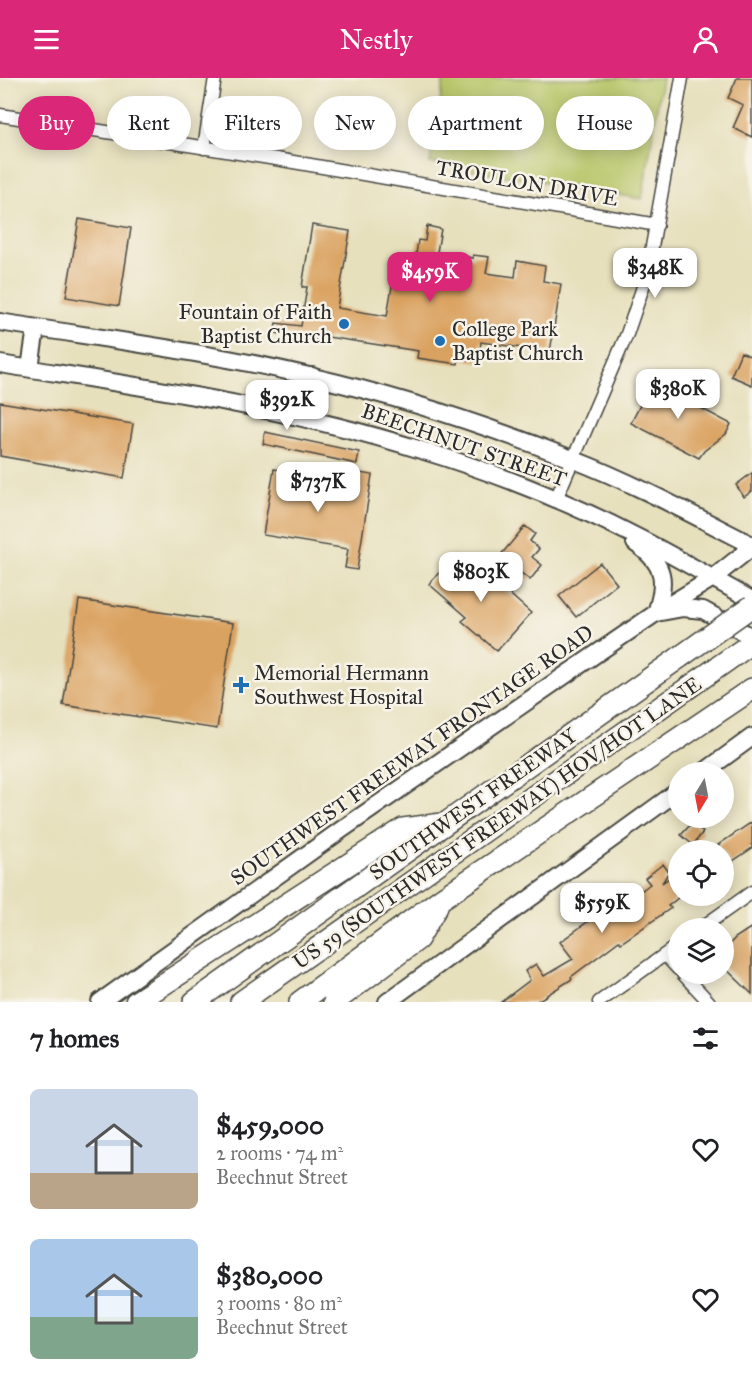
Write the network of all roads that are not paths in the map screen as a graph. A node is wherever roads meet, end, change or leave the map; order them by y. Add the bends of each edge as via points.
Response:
1 (215, 78) edge
2 (682, 78) edge
3 (212, 96) edge
4 (0, 115) edge
5 (203, 148) edge
6 (216, 150) edge
7 (657, 225) junction
8 (0, 322) edge
9 (36, 328) junction
10 (0, 364) edge
11 (30, 368) junction
12 (312, 376) junction
13 (302, 417) junction
14 (573, 459) junction
15 (556, 499) junction
16 (598, 518) junction
17 (752, 546) edge
18 (713, 579) junction
19 (752, 600) edge
20 (752, 606) edge
21 (656, 613) junction
22 (752, 637) edge
23 (752, 643) edge
24 (750, 690) edge
25 (752, 737) edge
26 (718, 762) edge
27 (668, 798) edge
28 (445, 824) junction
29 (752, 892) edge
30 (441, 899) junction
31 (715, 918) edge
32 (668, 952) edge
33 (665, 954) junction
34 (668, 957) edge
35 (692, 984) edge
36 (100, 1002) edge
37 (136, 1002) edge
38 (194, 1002) edge
39 (241, 1002) edge
40 (300, 1002) edge
41 (334, 1002) edge
42 (387, 1002) edge
43 (598, 1002) edge
44 (709, 1002) edge

1 - 3 street
2 - 7 street
4 - 5 street, TROULON DRIVE
6 - 7 street, TROULON DRIVE
7 - 14 street via 647,275 627,334
8 - 9 main road, BEECHNUT STREET
9 - 11 main road
9 - 12 main road, BEECHNUT STREET
10 - 11 main road, BEECHNUT STREET
11 - 13 main road, BEECHNUT STREET
12 - 13 main road
12 - 14 main road, BEECHNUT STREET via 459,419
13 - 15 main road, BEECHNUT STREET via 418,449
14 - 15 street
14 - 17 main road, BEECHNUT STREET
15 - 16 main road, BEECHNUT STREET
16 - 18 main road, BEECHNUT STREET
16 - 21 main road via 640,547 661,571 663,587
17 - 18 main road, SOUTHWEST FREEWAY FRONTAGE ROAD
18 - 19 main road, BEECHNUT STREET
18 - 21 main road, SOUTHWEST FREEWAY FRONTAGE ROAD
20 - 28 highway, SOUTHWEST FREEWAY, bridge
21 - 22 main road via 683,608 703,610
21 - 36 main road, SOUTHWEST FREEWAY FRONTAGE ROAD
23 - 39 highway, US 59 (SOUTHWEST FREEWAY) HOV/HOT LANE
24 - 30 highway
25 - 26 main road
27 - 42 main road
28 - 37 highway via 403,829
28 - 38 highway, SOUTHWEST FREEWAY
29 - 31 street
30 - 40 highway
30 - 41 highway via 418,939
32 - 33 street
33 - 34 street
33 - 43 street
35 - 44 street

